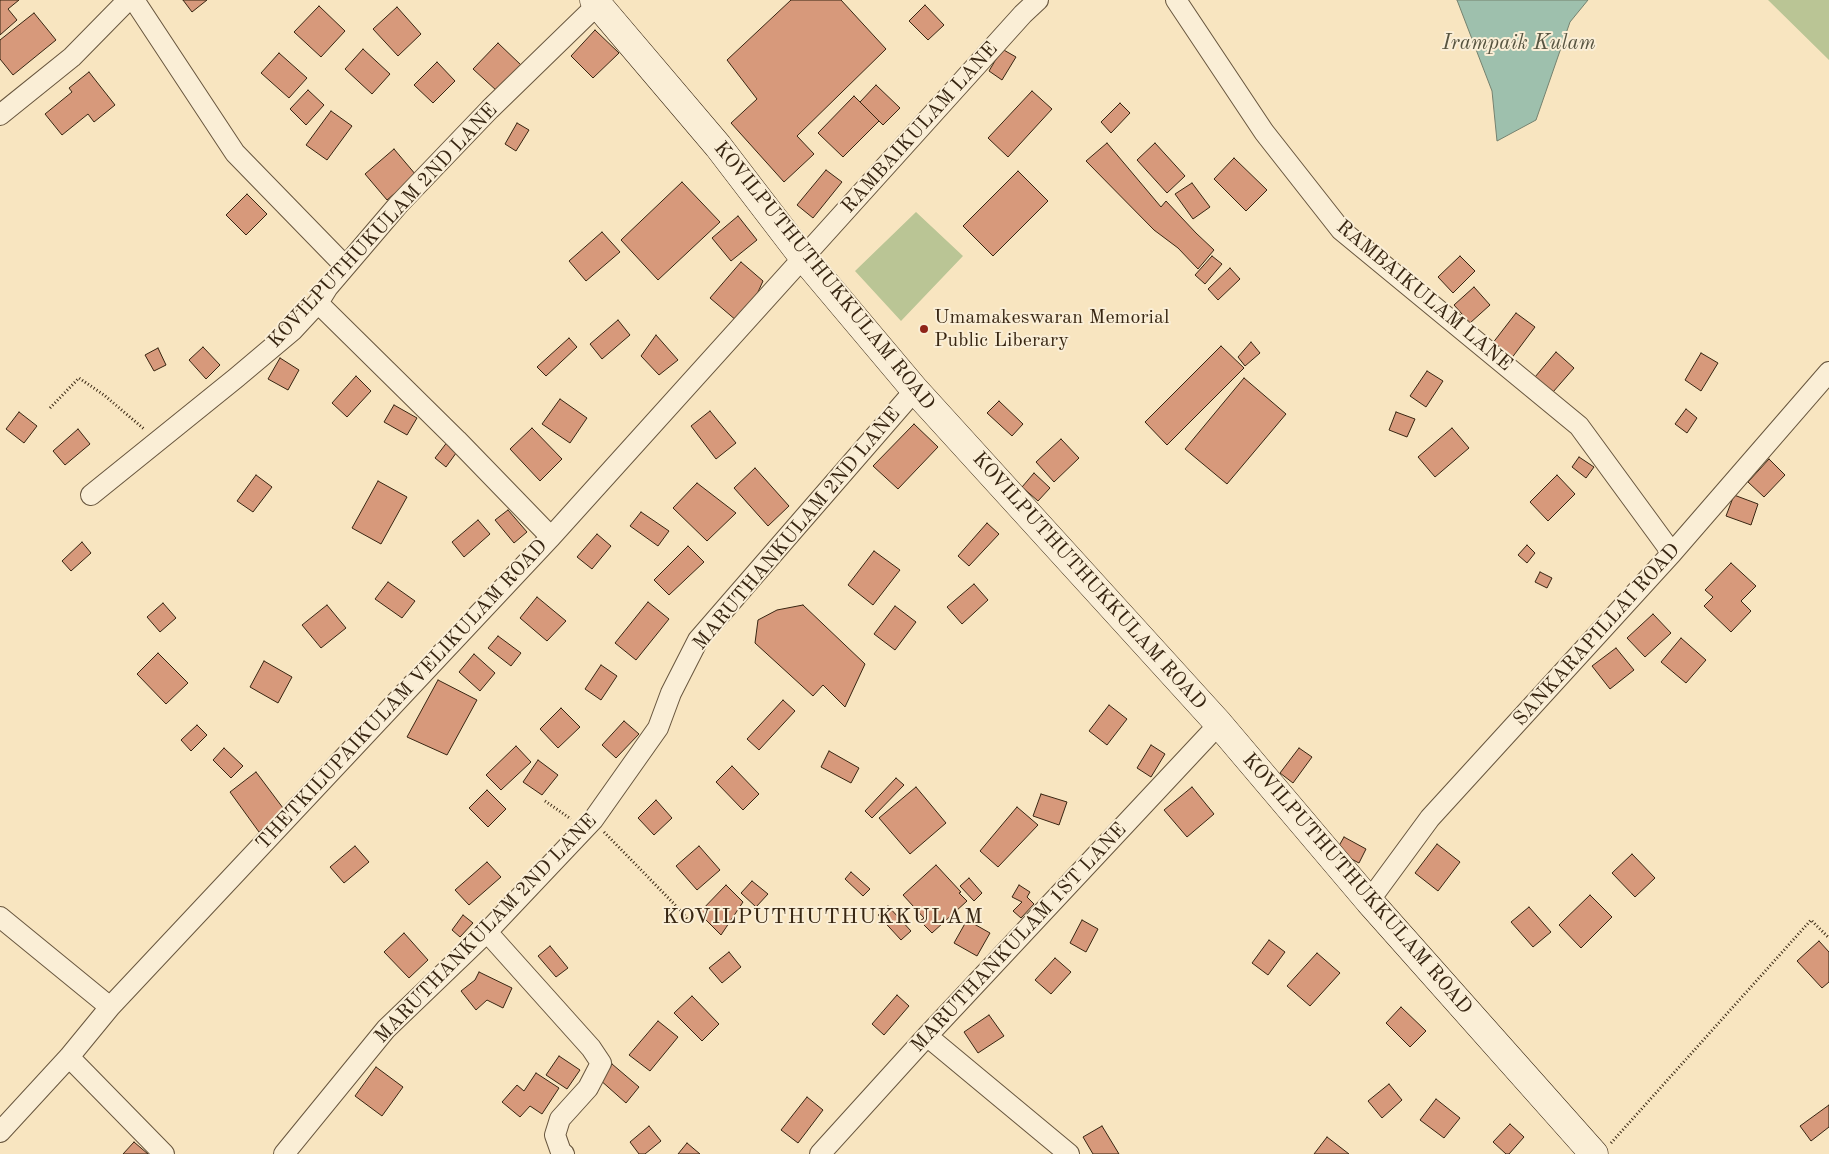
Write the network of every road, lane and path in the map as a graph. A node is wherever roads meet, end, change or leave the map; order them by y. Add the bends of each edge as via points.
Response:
1 (128, 0) edge
2 (134, 0) edge
3 (1038, 0) edge
4 (1176, 0) edge
5 (596, 2) edge
6 (0, 115) edge
7 (803, 257) junction
8 (346, 266) junction
9 (318, 303) junction
10 (1829, 372) edge
11 (915, 390) junction
12 (50, 408) dead end
13 (158, 441) junction
14 (91, 495) dead end
15 (551, 537) junction
16 (1672, 553) junction
17 (1219, 724) junction
18 (544, 801) dead end
19 (593, 820) junction
20 (1369, 901) junction
21 (0, 917) edge
22 (689, 922) dead end
23 (487, 932) junction
24 (1829, 938) edge
25 (110, 1006) junction
26 (927, 1036) junction
27 (69, 1057) junction
28 (0, 1132) edge
29 (1601, 1150) edge
30 (164, 1154) edge
31 (284, 1154) edge
32 (564, 1154) edge
33 (820, 1154) edge
34 (1069, 1154) edge

1 - 6 street via 72,58
2 - 8 street via 235,152
3 - 7 street, RAMBAIKULAM LANE
4 - 16 street, RAMBAIKULAM LANE via 1264,132 1341,230 1579,426
5 - 7 street, KOVILPUTHUTHUKKULAM ROAD via 718,146
5 - 8 street, KOVILPUTHUKULAM 2ND LANE via 398,205
7 - 11 street, KOVILPUTHUTHUKKULAM ROAD
7 - 15 street, THETKILUPAIKULAM VELIKULAM ROAD
8 - 9 street, KOVILPUTHUKULAM 2ND LANE
9 - 13 street, KOVILPUTHUKULAM 2ND LANE via 293,330
9 - 15 street via 458,440
10 - 16 street, SANKARAPILLAI ROAD
11 - 17 street, KOVILPUTHUTHUKKULAM ROAD
11 - 19 street, MARUTHANKULAM 2ND LANE via 698,640 671,693 658,728
12 - 13 path via 79,378
13 - 14 street, KOVILPUTHUKULAM 2ND LANE
15 - 25 street, THETKILUPAIKULAM VELIKULAM ROAD
16 - 20 street, SANKARAPILLAI ROAD via 1430,818
17 - 20 street, KOVILPUTHUTHUKKULAM ROAD
17 - 26 street, MARUTHANKULAM 1ST LANE
18 - 19 path via 571,819
19 - 22 path
19 - 23 street, MARUTHANKULAM 2ND LANE
20 - 29 street, KOVILPUTHUTHUKKULAM ROAD
21 - 25 street
23 - 31 street, MARUTHANKULAM 2ND LANE via 386,1029
23 - 32 street via 601,1062 588,1088 560,1119 555,1135
24 - 29 path via 1811,920
25 - 27 street, THETKILUPAIKULAM VELIKULAM ROAD
26 - 33 street, MARUTHANKULAM 1ST LANE
26 - 34 street
27 - 28 street, THETKILUPAIKULAM VELIKULAM ROAD
27 - 30 street

